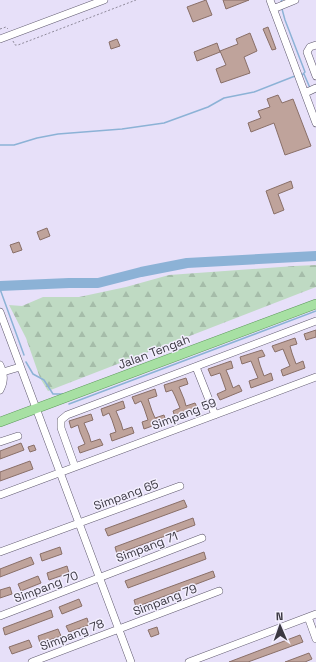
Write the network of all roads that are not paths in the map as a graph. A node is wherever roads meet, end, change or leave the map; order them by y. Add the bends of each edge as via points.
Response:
1 (104, 0) edge
2 (270, 0) edge
3 (295, 0) edge
4 (273, 8) junction
5 (0, 39) edge
6 (316, 45) edge
7 (316, 76) edge
8 (316, 88) edge
9 (304, 93) junction
10 (313, 104) edge
11 (316, 123) edge
12 (316, 304) edge
13 (0, 313) edge
14 (316, 321) edge
15 (0, 364) edge
16 (20, 366) junction
17 (196, 366) junction
18 (3, 372) junction
19 (316, 377) edge
20 (0, 390) edge
21 (36, 409) junction
22 (215, 415) junction
23 (0, 422) edge
24 (18, 436) dead end
25 (0, 442) edge
26 (75, 467) junction
27 (60, 473) junction
28 (180, 486) dead end
29 (0, 495) edge
30 (79, 523) junction
31 (202, 538) dead end
32 (0, 552) edge
33 (99, 578) junction
34 (219, 591) dead end
35 (316, 614) edge
36 (0, 616) edge
37 (308, 617) junction
38 (119, 629) junction
39 (316, 639) edge
40 (32, 662) edge
41 (131, 662) edge
42 (189, 662) edge

1 - 5 street
2 - 4 street
3 - 4 street
4 - 9 street
6 - 7 street via 310,47 307,52
8 - 9 street
9 - 10 street
10 - 11 street
12 - 21 main road, Jalan Tengah
13 - 16 street
14 - 17 street
15 - 18 street
16 - 18 street
16 - 21 street
17 - 22 street
17 - 26 street via 67,415 62,420 60,428
18 - 20 street
19 - 22 street, Simpang 59
21 - 23 main road, Jalan Tengah
21 - 27 street
22 - 26 street, Simpang 59
24 - 25 street
26 - 27 street, Simpang 59
27 - 29 street, Simpang 59
27 - 30 street
28 - 30 street, Simpang 65
30 - 32 street, Simpang 65
30 - 33 street
31 - 33 street, Simpang 71
33 - 36 street, Simpang 70
33 - 38 street
34 - 38 street, Simpang 79
35 - 37 street
37 - 39 street
37 - 42 street
38 - 40 street, Simpang 78
38 - 41 street

